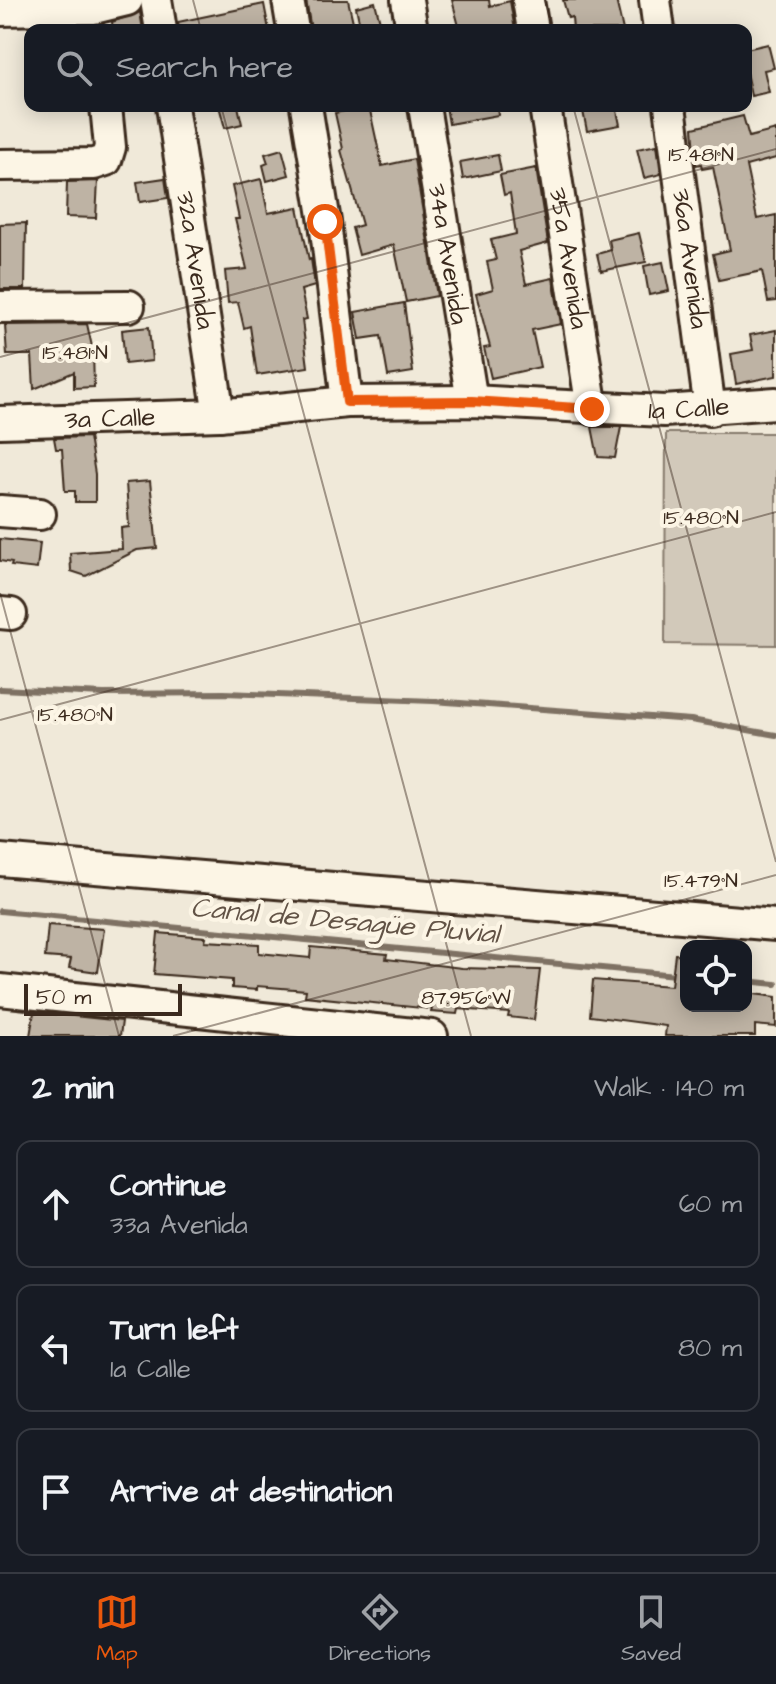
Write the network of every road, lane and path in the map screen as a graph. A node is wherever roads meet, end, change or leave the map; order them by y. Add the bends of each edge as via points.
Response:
1 (127, 0) edge
2 (156, 0) edge
3 (288, 0) edge
4 (407, 0) edge
5 (528, 0) edge
6 (655, 0) edge
7 (0, 10) edge
8 (95, 19) edge
9 (160, 24) edge
10 (292, 24) edge
11 (411, 24) edge
12 (532, 24) edge
13 (658, 24) edge
14 (107, 112) edge
15 (173, 112) edge
16 (307, 112) edge
17 (425, 112) edge
18 (546, 112) edge
19 (671, 112) edge
20 (0, 165) edge
21 (129, 306) dead end
22 (0, 307) edge
23 (472, 401) junction
24 (347, 402) junction
25 (776, 403) edge
26 (592, 409) junction
27 (710, 410) junction
28 (219, 415) junction
29 (0, 422) edge
30 (0, 511) edge
31 (40, 514) dead end
32 (0, 860) edge
33 (776, 925) edge
34 (0, 990) edge
35 (212, 1024) edge
36 (432, 1036) edge

1 - 8 street
2 - 9 street
3 - 10 street
4 - 11 street
5 - 12 street
6 - 13 street
7 - 8 street
14 - 20 street via 106,160
15 - 28 street, 32a Avenida
16 - 24 street
17 - 23 street, 34a Avenida
18 - 26 street, 35a Avenida
19 - 27 street, 36a Avenida
21 - 22 street
23 - 24 street, 1a Calle
23 - 26 street, 1a Calle
24 - 28 street, 1a Calle
25 - 27 street, 1a Calle
26 - 27 street, 1a Calle
28 - 29 street, 3a Calle
30 - 31 street
32 - 33 street
34 - 35 street
35 - 36 street

